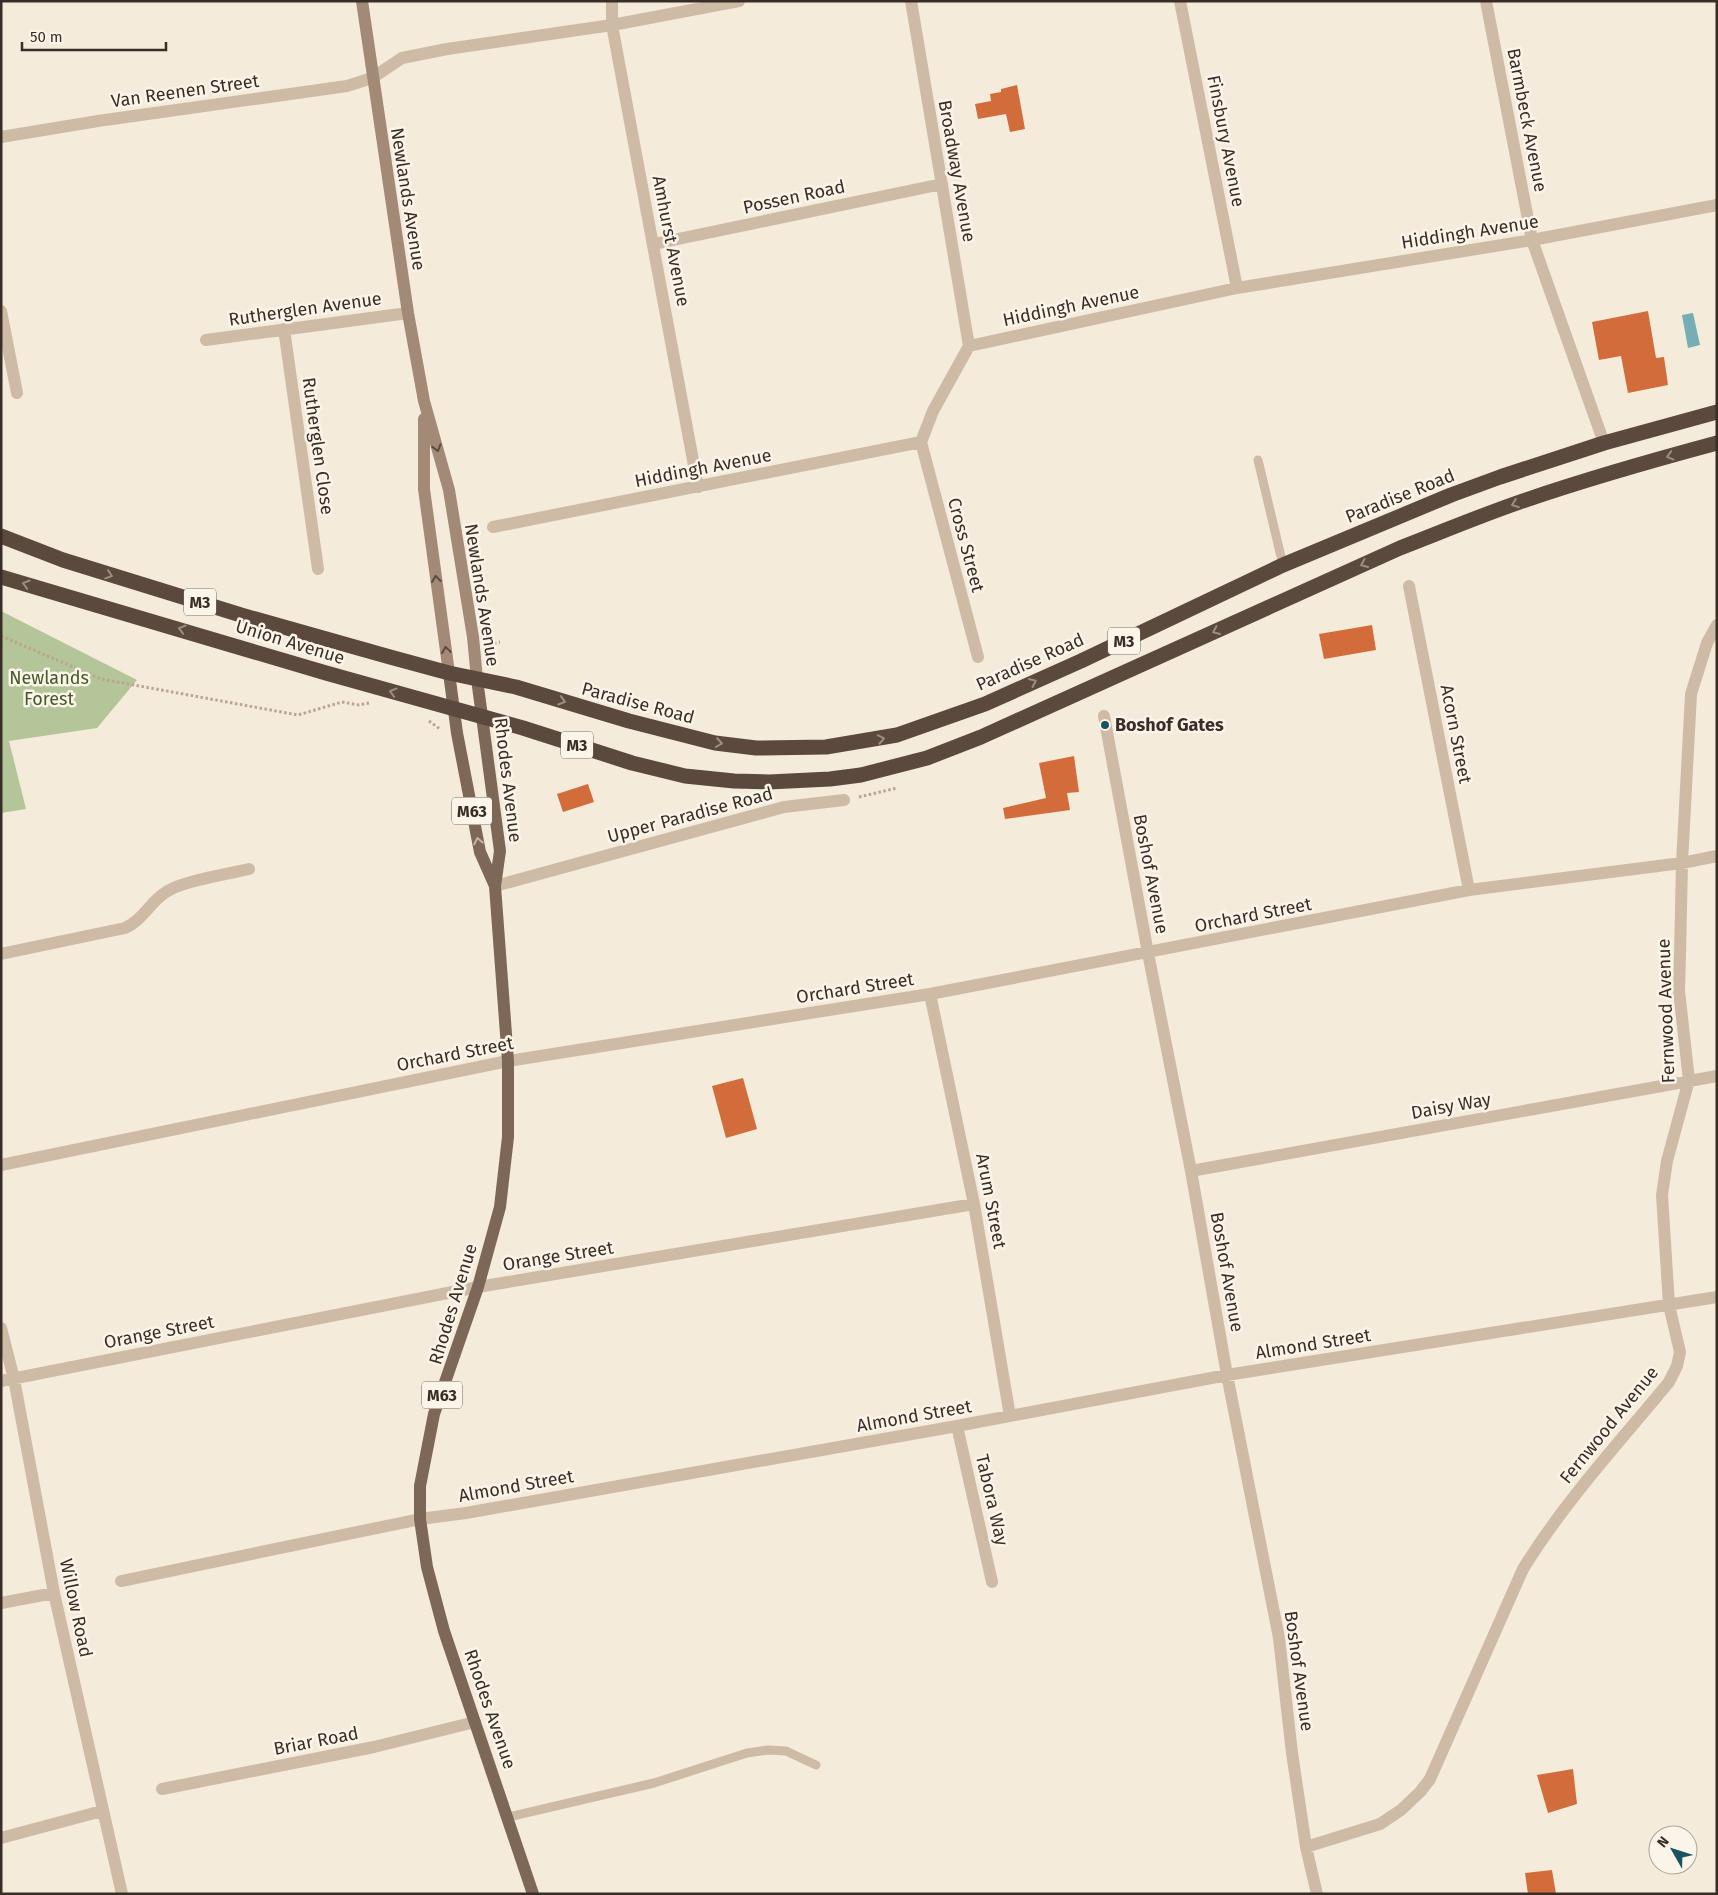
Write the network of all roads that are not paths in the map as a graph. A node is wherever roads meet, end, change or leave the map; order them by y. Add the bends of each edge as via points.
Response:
1 (362, 1) edge
2 (612, 1) edge
3 (740, 1) edge
4 (910, 1) edge
5 (1180, 1) edge
6 (1486, 1) edge
7 (612, 26) junction
8 (372, 78) junction
9 (1, 137) edge
10 (942, 184) junction
11 (1717, 205) edge
12 (1532, 240) junction
13 (654, 244) junction
14 (1237, 288) junction
15 (1, 311) edge
16 (408, 313) junction
17 (284, 329) junction
18 (206, 340) dead end
19 (969, 346) junction
20 (17, 394) dead end
21 (424, 401) junction
22 (1717, 412) edge
23 (921, 442) junction
24 (1604, 443) junction
25 (1717, 443) edge
26 (1258, 460) dead end
27 (698, 487) junction
28 (493, 528) dead end
29 (1, 536) edge
30 (1283, 565) junction
31 (318, 569) dead end
32 (1, 577) edge
33 (1409, 586) dead end
34 (1717, 625) edge
35 (978, 657) dead end
36 (449, 673) junction
37 (477, 679) junction
38 (453, 709) junction
39 (1104, 716) dead end
40 (482, 717) junction
41 (844, 800) road end
42 (1717, 856) edge
43 (1682, 863) junction
44 (249, 869) dead end
45 (495, 886) junction
46 (1469, 890) junction
47 (1148, 953) junction
48 (1, 954) edge
49 (930, 994) junction
50 (508, 1061) junction
51 (1717, 1076) edge
52 (1689, 1080) junction
53 (1, 1165) edge
54 (1191, 1171) junction
55 (974, 1204) junction
56 (478, 1287) junction
57 (1717, 1297) edge
58 (1669, 1306) junction
59 (1, 1328) edge
60 (1227, 1375) junction
61 (8, 1380) edge
62 (1010, 1416) junction
63 (957, 1426) junction
64 (420, 1519) junction
65 (120, 1581) dead end
66 (992, 1582) dead end
67 (54, 1592) junction
68 (1, 1603) edge
69 (475, 1722) junction
70 (816, 1765) dead end
71 (162, 1789) dead end
72 (102, 1810) junction
73 (508, 1817) junction
74 (1, 1838) edge
75 (1306, 1847) junction
76 (122, 1894) edge
77 (533, 1894) edge
78 (1317, 1894) edge

1 - 8 main road, Newlands Avenue / M63
2 - 7 street, Amhurst Avenue
3 - 7 street, Van Reenen Street
4 - 10 street, Broadway Avenue
5 - 14 street, Finsbury Avenue
6 - 12 street, Barmbeck Avenue
7 - 8 street, Van Reenen Street via 402,58
7 - 13 street, Amhurst Avenue
8 - 9 street, Van Reenen Street via 347,86
8 - 16 main road, Newlands Avenue / M63
10 - 13 street, Possen Road
10 - 19 street, Broadway Avenue
11 - 12 street, Hiddingh Avenue
12 - 14 street, Hiddingh Avenue
12 - 24 street, Barmbeck Avenue
13 - 27 street, Amhurst Avenue
14 - 19 street, Hiddingh Avenue
15 - 20 street
16 - 17 street, Rutherglen Avenue
16 - 21 main road, Newlands Avenue / M63
17 - 18 street, Rutherglen Avenue
17 - 31 street, Rutherglen Close
19 - 23 street via 933,411
36 -> 21 main road, Newlands Avenue / M63 via 424,489
21 -> 37 main road, Newlands Avenue / M63 via 449,490
22 - 24 highway, Paradise Road / M3
23 - 27 street, Hiddingh Avenue
23 - 35 street, Cross Street
24 - 30 highway, Paradise Road / M3 via 1451,495
25 -> 40 highway, M3 via 1618,470 1448,529 981,737 928,758 861,775 769,782 686,776
26 - 30 lane
27 - 28 street, Hiddingh Avenue
29 -> 36 highway, Union Avenue / M3 via 116,577
37 -> 30 highway, Paradise Road / M3 via 715,743 756,748 826,747 897,735 985,704
38 -> 32 highway, Union Avenue / M3
33 - 46 street, Acorn Street
34 - 43 street, Fernwood Avenue via 1707,643 1691,694
36 - 37 highway, Union Avenue / M3
36 - 38 main road, Rhodes Avenue / M63
37 - 40 main road, Rhodes Avenue / M63
38 - 40 highway, Union Avenue / M3
45 -> 38 main road, Rhodes Avenue / M63 via 480,852
39 - 47 street, Boshof Avenue
40 - 45 main road, Rhodes Avenue / M63 via 500,851
41 - 45 street, Upper Paradise Road via 784,807
42 - 43 street, Orchard Street
43 - 46 street, Orchard Street
43 - 52 street, Fernwood Avenue via 1680,991
44 - 48 street via 176,886 158,898 135,924 125,928
45 - 50 main road, Rhodes Avenue / M63
46 - 47 street, Orchard Street
47 - 49 street, Orchard Street
47 - 54 street, Boshof Avenue
49 - 50 street, Orchard Street
49 - 55 street, Arum Street
50 - 53 street, Orchard Street
50 - 56 main road, Rhodes Avenue / M63 via 508,1137 500,1207
51 - 52 street, Daisy Way
52 - 54 street, Daisy Way
52 - 58 street, Fernwood Avenue via 1662,1194
54 - 60 street, Boshof Avenue
55 - 56 street, Orange Street
55 - 62 street, Arum Street
56 - 61 street, Orange Street
56 - 64 main road, Rhodes Avenue / M63 via 434,1414 420,1486
57 - 58 street, Almond Street
58 - 60 street, Almond Street
58 - 75 street, Fernwood Avenue via 1680,1352 1669,1382 1586,1481 1542,1538 1523,1569 1430,1779 1401,1810 1380,1824
59 - 61 street, Willow Road
60 - 62 street, Almond Street
60 - 75 street, Boshof Avenue via 1279,1638
61 - 67 street, Willow Road
62 - 63 street, Almond Street
63 - 64 street, Almond Street
63 - 66 street, Tabora Way
64 - 65 street, Almond Street
64 - 69 main road, Rhodes Avenue / M63 via 427,1567 440,1615
67 - 68 street
67 - 72 street, Willow Road
69 - 71 street, Briar Road via 374,1747
69 - 73 main road, Rhodes Avenue / M63
70 - 73 lane via 786,1751 747,1753 654,1783
72 - 74 street
72 - 76 street, Willow Road
73 - 77 main road, Rhodes Avenue / M63
75 - 78 street, Boshof Avenue

